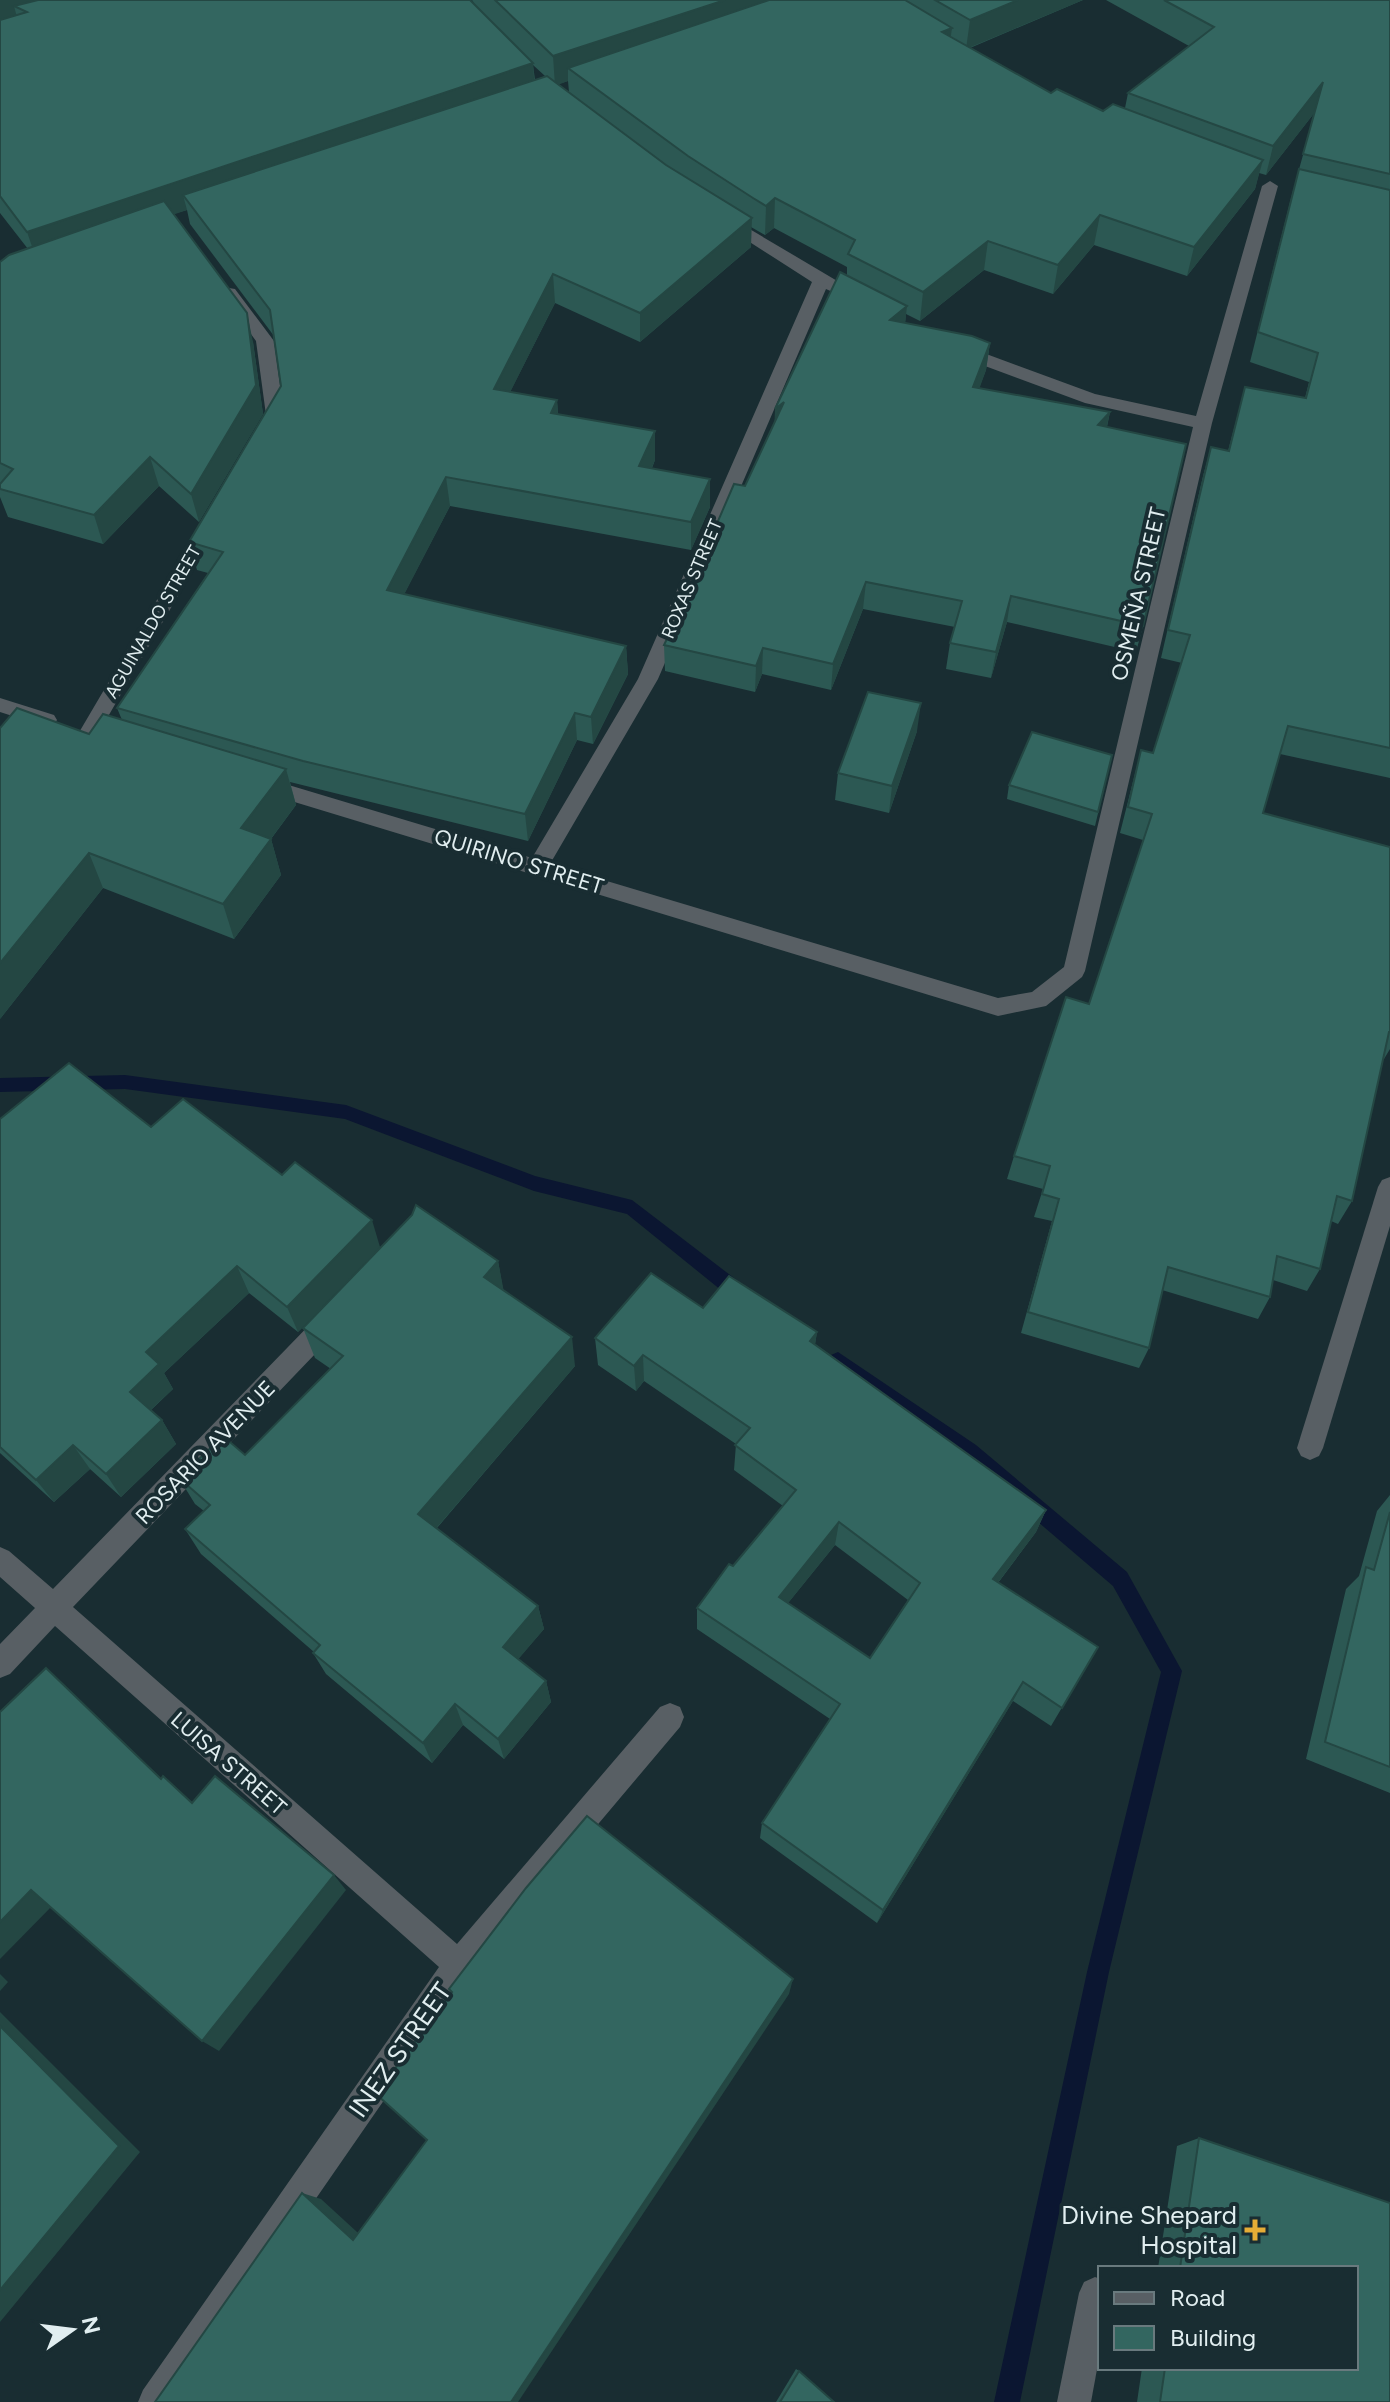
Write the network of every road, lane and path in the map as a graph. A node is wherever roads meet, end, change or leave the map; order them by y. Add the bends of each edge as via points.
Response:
1 (1270, 185) dead end
2 (708, 210) edge
3 (821, 280) junction
4 (220, 281) edge
5 (878, 309) edge
6 (935, 338) edge
7 (1203, 423) junction
8 (259, 441) edge
9 (220, 508) edge
10 (0, 705) edge
11 (238, 778) edge
12 (538, 866) junction
13 (1038, 1000) joint
14 (1390, 1187) edge
15 (344, 1305) edge
16 (1310, 1448) dead end
17 (0, 1560) edge
18 (55, 1609) junction
19 (0, 1664) edge
20 (670, 1717) dead end
21 (459, 1965) junction
22 (1095, 2293) dead end
23 (155, 2402) edge
24 (1074, 2402) edge

1 - 7 street, OSMEÑA STREET
2 - 3 street
3 - 5 street
3 - 12 street, ROXAS STREET via 648,679
4 - 8 street via 265,341 275,415
6 - 7 street via 1091,399
7 - 13 street, OSMEÑA STREET via 1074,971
9 - 10 street, AGUINALDO STREET via 95,736
11 - 12 street, QUIRINO STREET
12 - 13 street, QUIRINO STREET via 998,1007
14 - 16 street
15 - 18 street, ROSARIO AVENUE
17 - 18 street, LUISA STREET
18 - 19 street, ROSARIO AVENUE
18 - 21 street, LUISA STREET
20 - 21 street, INEZ STREET
21 - 23 street, INEZ STREET
22 - 24 street

